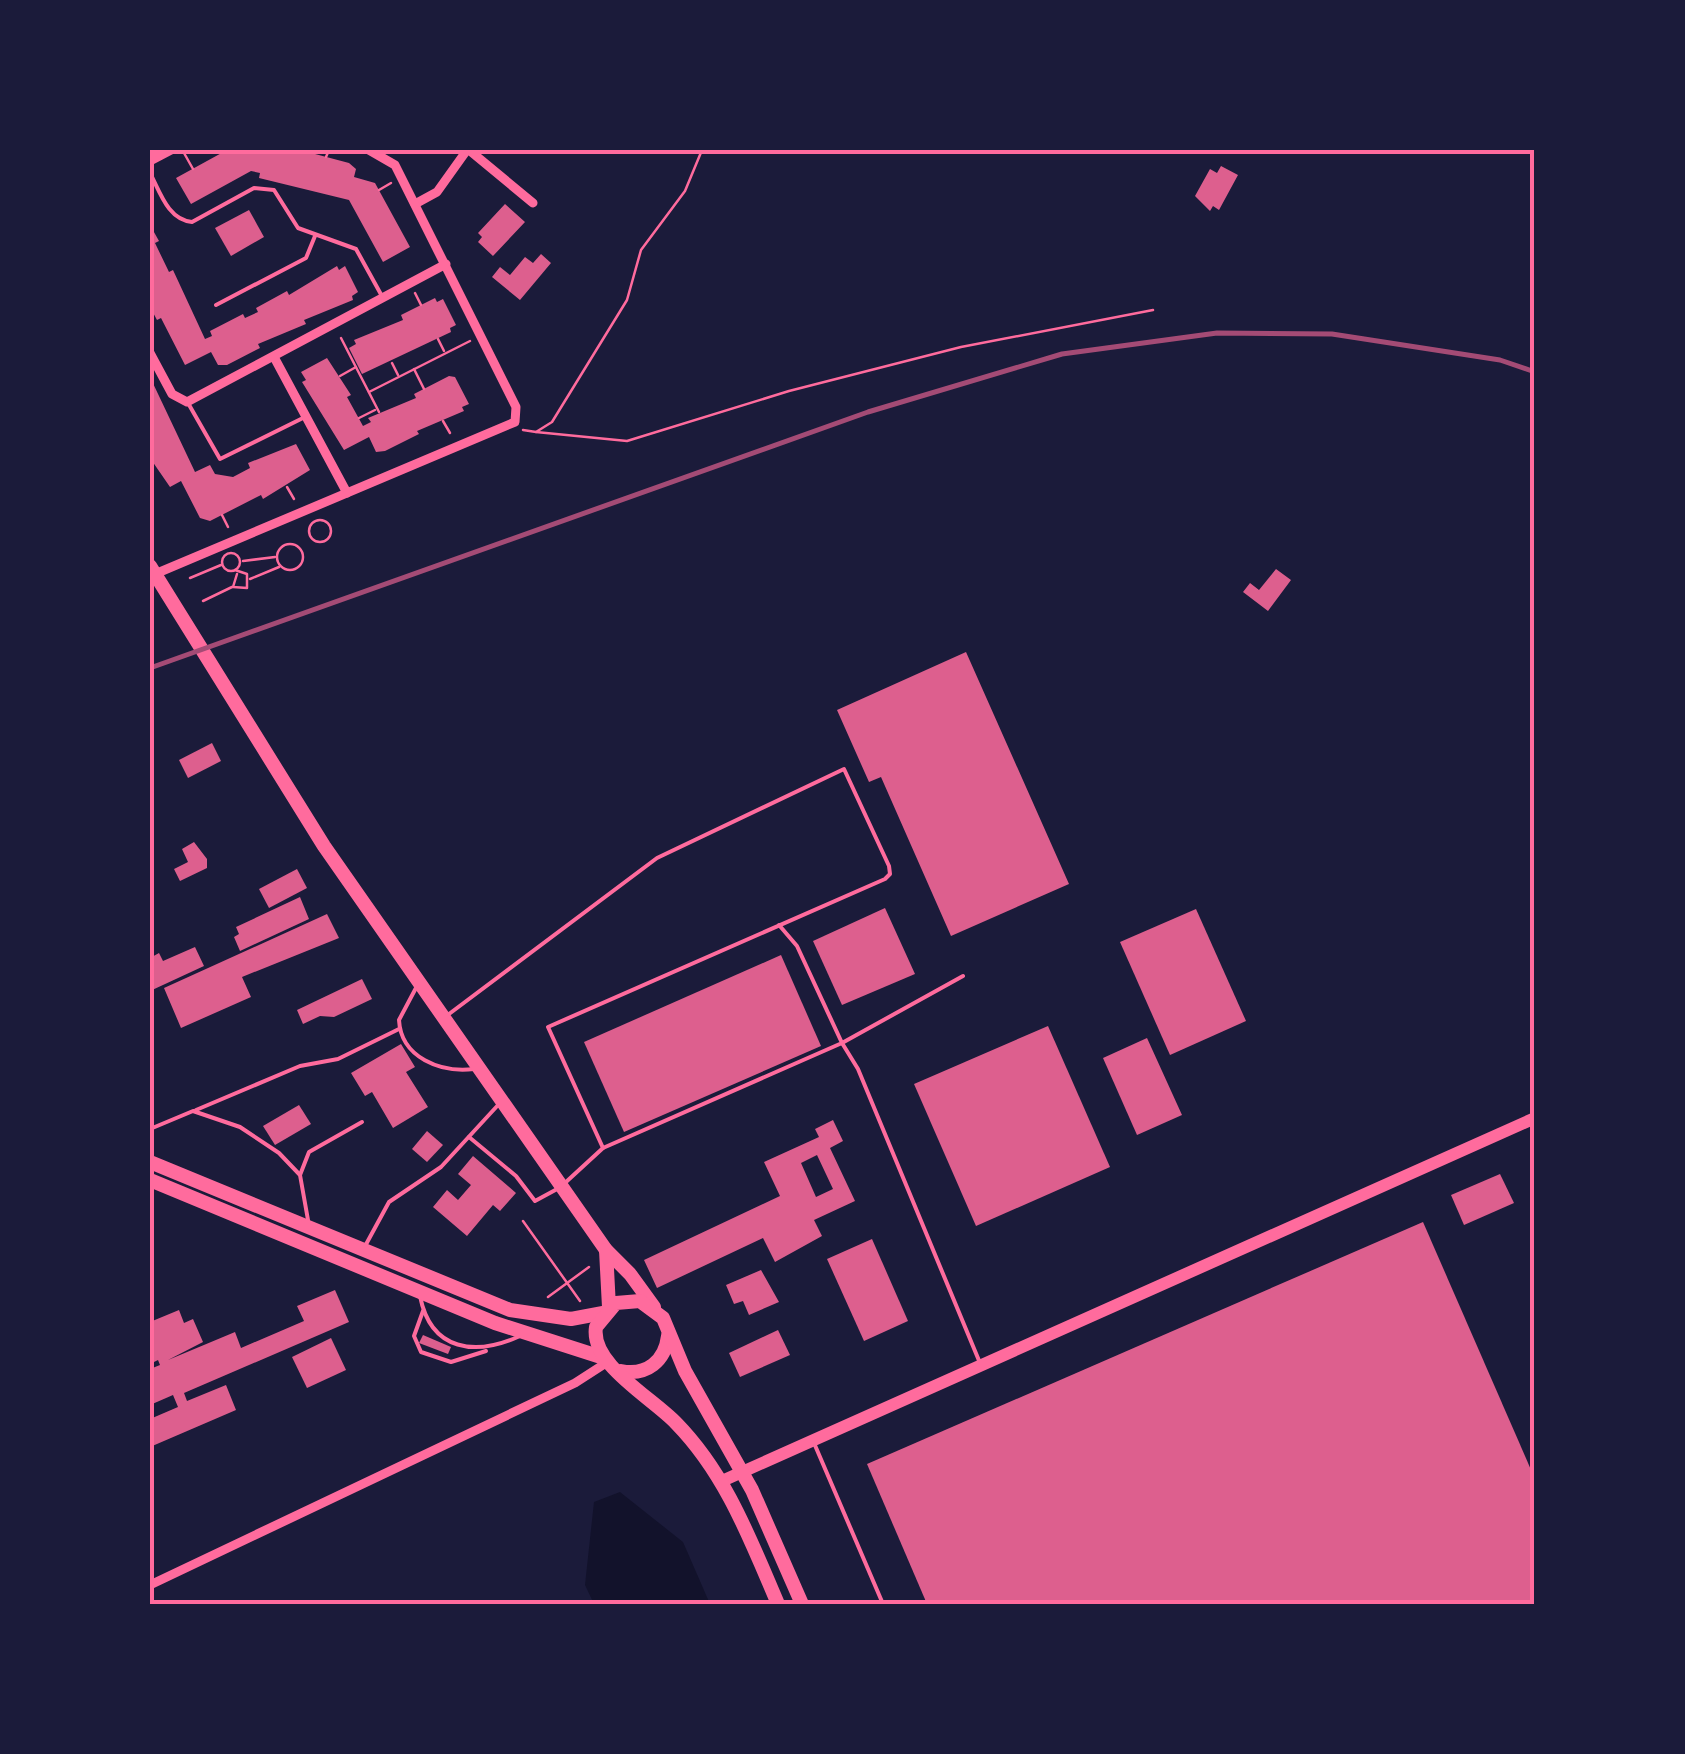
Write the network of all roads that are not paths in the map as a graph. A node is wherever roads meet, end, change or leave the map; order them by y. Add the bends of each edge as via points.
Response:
1 (171, 150) edge
2 (369, 150) edge
3 (468, 150) edge
4 (150, 160) edge
5 (150, 173) edge
6 (533, 203) dead end
7 (415, 204) junction
8 (316, 234) junction
9 (446, 264) junction
10 (383, 298) junction
11 (216, 304) dead end
12 (150, 353) edge
13 (274, 357) junction
14 (187, 402) junction
15 (305, 416) junction
16 (347, 492) junction
17 (152, 570) edge
18 (779, 925) junction
19 (963, 976) dead end
20 (420, 982) junction
21 (444, 1018) junction
22 (399, 1029) junction
23 (842, 1043) junction
24 (479, 1068) junction
25 (502, 1101) junction
26 (193, 1111) junction
27 (1535, 1118) edge
28 (362, 1122) dead end
29 (150, 1128) edge
30 (469, 1137) junction
31 (603, 1148) junction
32 (150, 1162) edge
33 (300, 1174) junction
34 (150, 1180) edge
35 (562, 1186) junction
36 (310, 1229) junction
37 (606, 1250) junction
38 (362, 1251) junction
39 (419, 1292) junction
40 (654, 1308) junction
41 (423, 1310) junction
42 (606, 1310) junction
43 (668, 1332) junction
44 (525, 1334) junction
45 (497, 1346) junction
46 (980, 1363) junction
47 (609, 1364) junction
48 (813, 1438) junction
49 (743, 1471) junction
50 (722, 1480) junction
51 (150, 1585) edge
52 (778, 1604) edge
53 (802, 1604) edge
54 (883, 1604) edge

1 - 4 street
2 - 7 street via 396,165
3 - 6 street
3 - 7 street via 437,192
5 - 8 lane via 182,221 265,187 281,198 298,228
7 - 9 street
8 - 10 lane via 356,248
8 - 11 lane via 306,258
9 - 10 street
9 - 16 street via 516,407 515,422
10 - 13 street
12 - 14 street via 172,394
13 - 14 street
13 - 15 street
14 - 15 lane via 220,459
15 - 16 street
16 - 17 street
17 - 20 main road via 324,846
18 - 21 lane via 890,874 844,769 658,858
18 - 23 lane via 797,946
18 - 31 lane via 548,1028
19 - 23 lane
20 - 21 main road
20 - 22 lane via 403,1007
21 - 24 main road
22 - 24 lane via 428,1064
22 - 26 lane via 338,1060 300,1066
23 - 31 lane
23 - 46 lane
24 - 25 main road
25 - 30 lane
25 - 35 main road
26 - 29 lane
26 - 33 lane via 260,1137
27 - 46 main road
28 - 33 lane via 309,1152
30 - 35 lane via 535,1201
30 - 38 lane via 389,1202
31 - 35 lane
32 - 36 main road
33 - 36 lane
34 - 39 main road
35 - 37 main road
36 - 38 main road
37 - 40 main road
37 - 42 main road
38 - 42 main road via 510,1310 571,1319
39 - 41 lane
39 - 44 main road
40 - 42 main road via 632,1300
40 - 43 main road
41 - 45 lane via 430,1326 450,1341 479,1350
41 - 45 lane via 414,1340 421,1352 458,1362
42 - 47 main road via 594,1335
43 - 47 main road via 655,1364 638,1372
43 - 49 main road
44 - 45 lane
44 - 47 main road
46 - 48 main road
47 - 50 main road via 676,1422
47 - 51 street
48 - 49 main road
48 - 54 lane
49 - 50 main road
49 - 53 main road
50 - 52 main road

